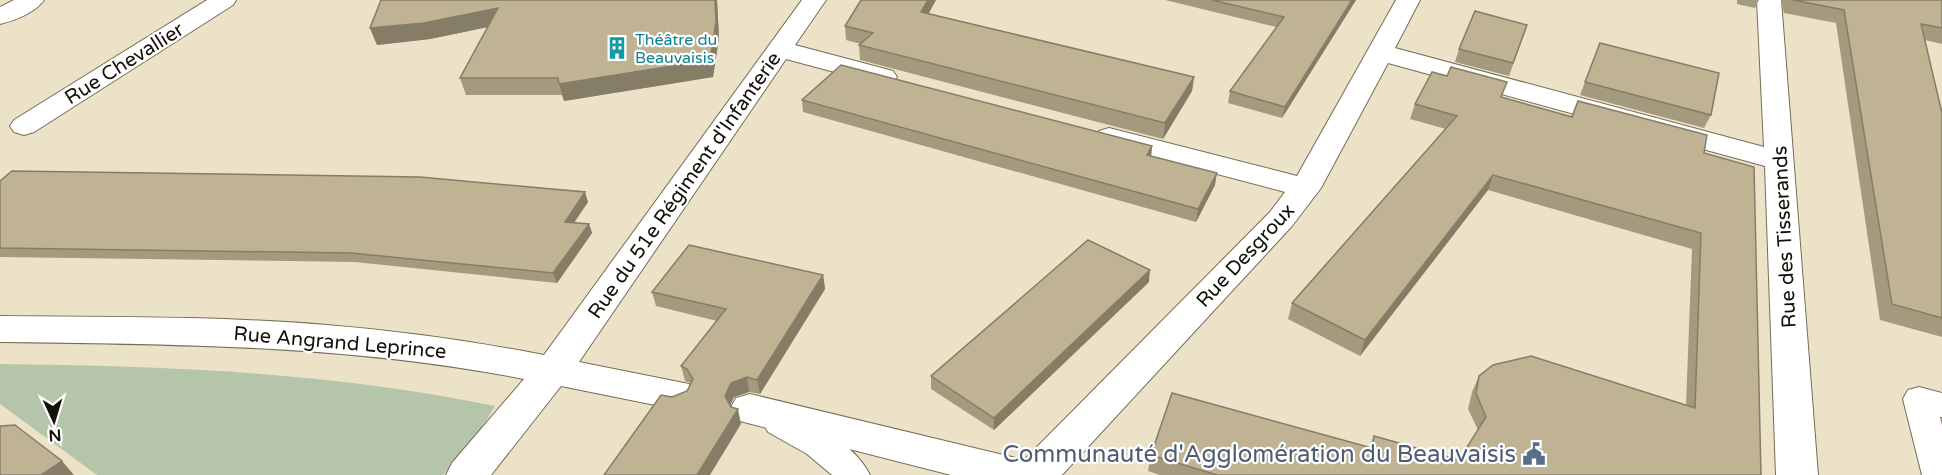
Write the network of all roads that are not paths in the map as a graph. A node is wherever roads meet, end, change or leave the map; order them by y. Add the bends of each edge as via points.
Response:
1 (32, 0) edge
2 (224, 0) edge
3 (814, 0) edge
4 (1408, 0) edge
5 (1769, 0) edge
6 (0, 17) edge
7 (780, 49) junction
8 (1378, 52) junction
9 (911, 84) edge
10 (24, 126) dead end
11 (1085, 130) edge
12 (1780, 160) junction
13 (1305, 188) junction
14 (0, 329) edge
15 (553, 370) junction
16 (675, 394) edge
17 (1942, 405) edge
18 (750, 410) joint
19 (467, 475) edge
20 (854, 475) edge
21 (1017, 475) edge
22 (1036, 475) edge
23 (1797, 475) edge
24 (1939, 475) edge

1 - 6 street
2 - 10 street, Rue Chevallier
3 - 7 street, Rue du 51e Régiment d'Infanterie
4 - 8 street, Rue Desgroux
5 - 12 street, Rue des Tisserands
7 - 9 street
7 - 15 street, Rue du 51e Régiment d'Infanterie
8 - 12 street
8 - 13 street, Rue Desgroux
11 - 13 street
12 - 23 street, Rue des Tisserands
13 - 22 street, Rue Desgroux via 1281,219
14 - 15 street, Rue Angrand Leprince via 283,334 467,354
15 - 16 street, Rue Angrand Leprince
15 - 19 street, Rue du 51e Régiment d'Infanterie
17 - 24 lane via 1919,399
18 - 20 lane via 808,437
18 - 21 street

